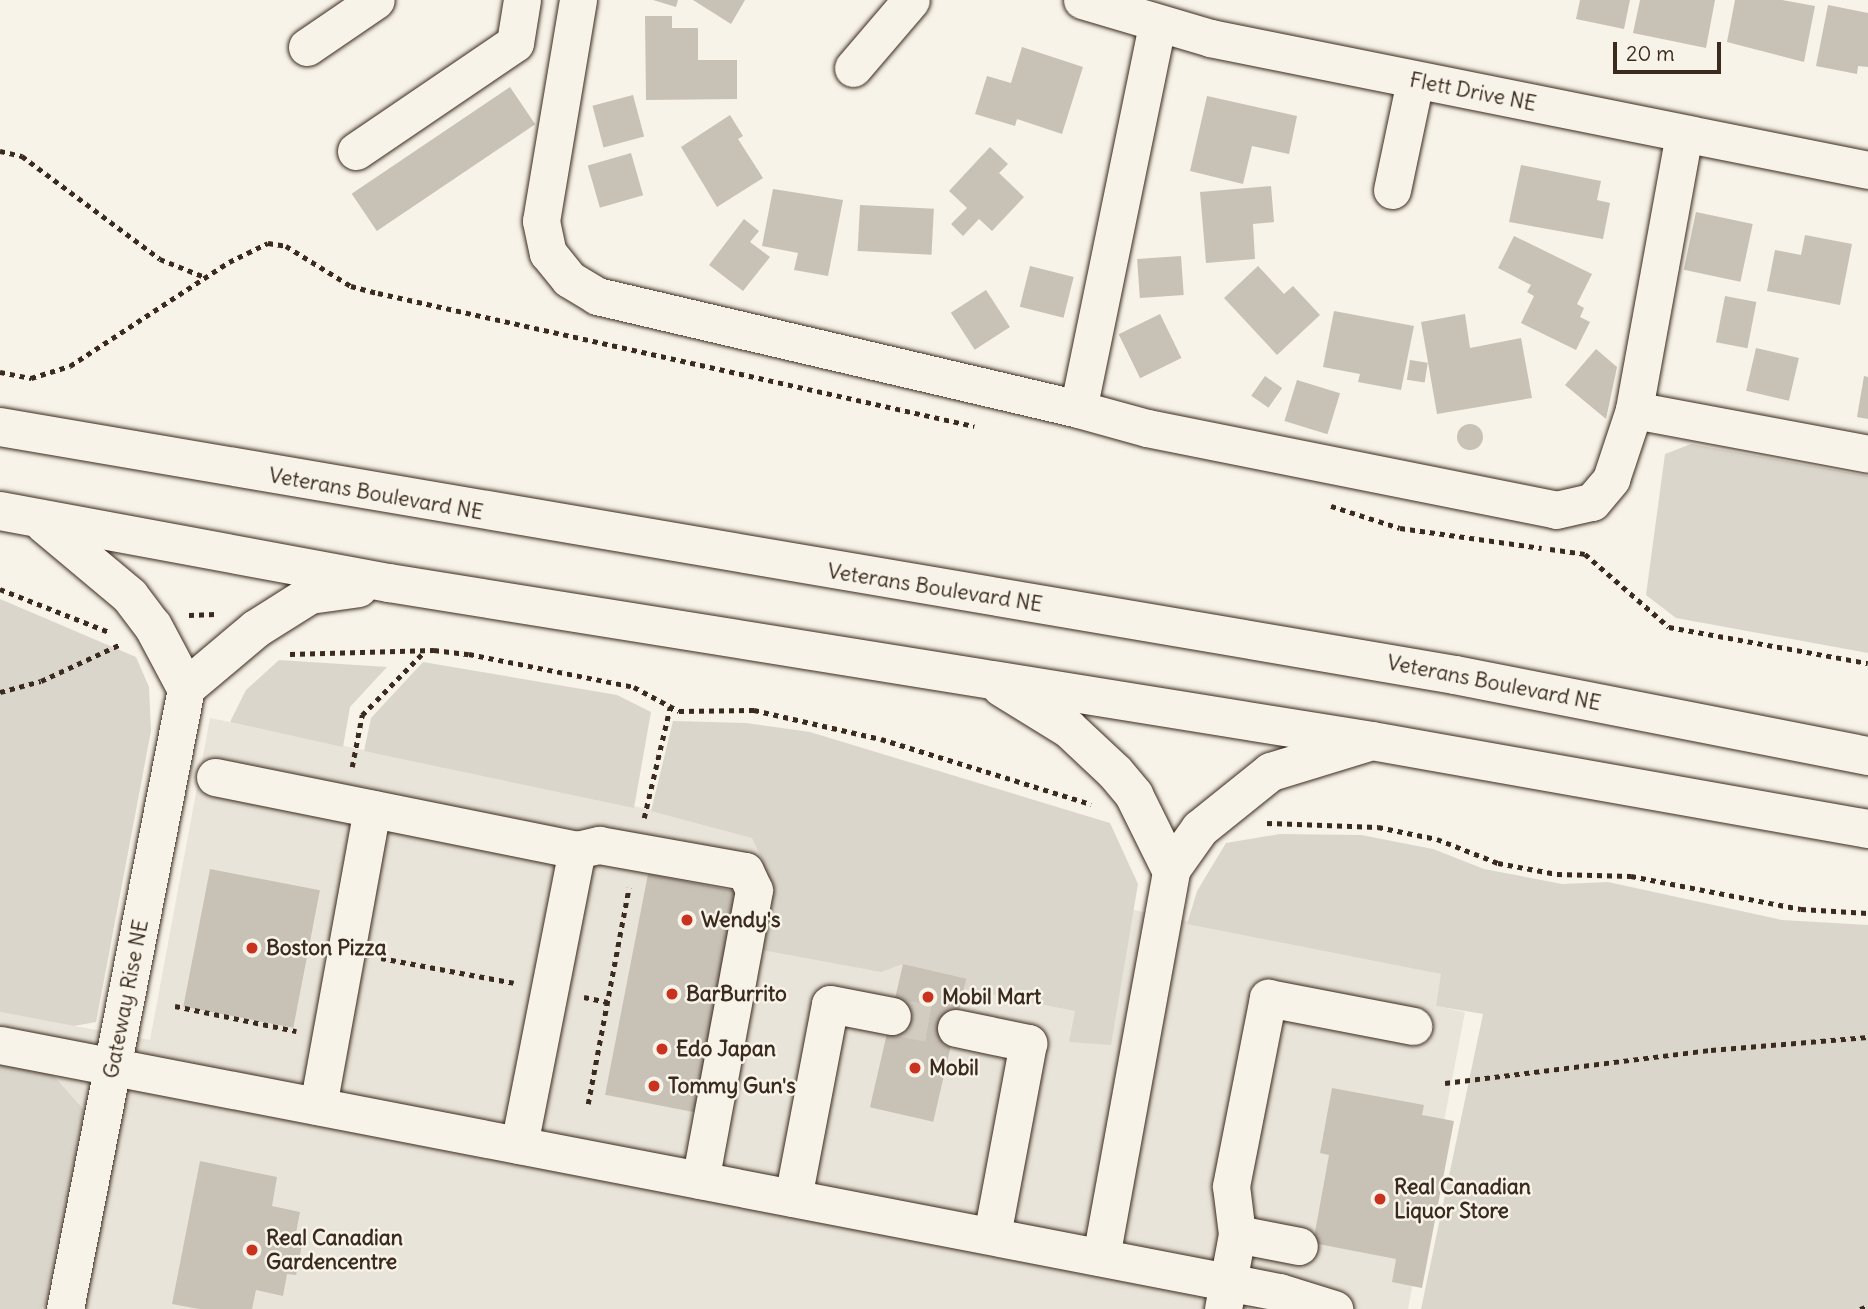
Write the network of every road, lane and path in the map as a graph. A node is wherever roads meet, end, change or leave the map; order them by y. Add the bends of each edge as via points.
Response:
1 (376, 0) edge
2 (522, 0) edge
3 (578, 0) edge
4 (911, 0) edge
5 (1082, 0) edge
6 (1157, 25) junction
7 (307, 47) dead end
8 (853, 68) dead end
9 (1415, 81) junction
10 (1684, 134) junction
11 (0, 151) edge
12 (356, 151) dead end
13 (1868, 170) edge
14 (1392, 190) dead end
15 (206, 277) junction
16 (0, 372) edge
17 (1078, 410) junction
18 (1634, 410) junction
19 (0, 427) edge
20 (978, 427) dead end
21 (1868, 454) edge
22 (1318, 503) dead end
23 (0, 511) edge
24 (37, 519) junction
25 (389, 583) junction
26 (0, 589) edge
27 (425, 650) junction
28 (285, 654) dead end
29 (1868, 663) edge
30 (988, 679) junction
31 (186, 688) junction
32 (0, 692) edge
33 (670, 707) junction
34 (362, 715) dead end
35 (1372, 741) junction
36 (1868, 756) edge
37 (215, 777) dead end
38 (1099, 807) dead end
39 (372, 809) junction
40 (1261, 824) dead end
41 (1868, 828) edge
42 (576, 850) junction
43 (636, 851) junction
44 (1171, 870) junction
45 (1868, 913) edge
46 (346, 951) junction
47 (549, 990) junction
48 (607, 1002) junction
49 (175, 1006) dead end
50 (892, 1016) tunnel mouth
51 (1413, 1026) dead end
52 (956, 1028) tunnel mouth
53 (300, 1032) dead end
54 (1868, 1037) edge
55 (0, 1045) edge
56 (113, 1067) junction
57 (1445, 1083) dead end
58 (587, 1104) dead end
59 (318, 1106) junction
60 (519, 1145) junction
61 (700, 1180) junction
62 (793, 1198) junction
63 (1237, 1234) junction
64 (992, 1236) junction
65 (1299, 1246) dead end
66 (1101, 1257) junction
67 (1225, 1296) edge
68 (1868, 1306) edge
69 (65, 1309) edge
70 (1334, 1309) edge
71 (1860, 1309) edge

1 - 7 street
2 - 12 street via 515,43
3 - 17 street via 541,221 548,253 569,279 597,296
4 - 8 street
5 - 6 street, Flett Drive NE
6 - 9 street, Flett Drive NE
6 - 17 street
9 - 10 street, Flett Drive NE
9 - 14 street
10 - 13 street, Flett Drive NE
10 - 18 street
11 - 15 path via 22,156 160,259
15 - 16 path via 70,366 31,378
15 - 20 path via 252,248 268,243 286,246 351,286
17 - 18 street via 1556,510 1592,502 1611,479
18 - 21 street
19 - 36 main road, Veterans Boulevard NE via 1455,675
22 - 29 path via 1400,528 1585,554 1669,628
23 - 24 main road
24 - 25 main road
24 - 31 main road via 104,569 130,596 153,626
25 - 30 main road
25 - 31 main road via 310,595 256,629
26 - 32 path via 129,640 41,681
27 - 28 path
27 - 33 path via 469,654 634,687
27 - 34 path
30 - 35 main road
30 - 44 main road via 1069,729 1115,772 1133,795
31 - 56 street, Gateway Rise NE
33 - 38 path via 696,712 754,709 881,738
33 - 43 path
35 - 41 main road
35 - 44 main road via 1271,772 1200,829
37 - 39 street
39 - 42 street
39 - 46 street
40 - 45 path via 1378,827 1437,839 1497,863 1558,874 1609,873 1801,909
42 - 43 street via 599,845
42 - 47 street
43 - 48 path
43 - 61 street via 745,871 754,890
44 - 66 street
46 - 47 path
46 - 59 street
47 - 48 path
47 - 60 street
48 - 58 path
49 - 53 path
50 - 62 street via 830,1004
51 - 63 street via 1268,998 1231,1186
52 - 64 street via 1028,1043
54 - 57 path via 1711,1050
55 - 56 street
56 - 59 street
56 - 69 street, Gateway Rise NE
59 - 60 street
60 - 61 street
61 - 62 street
62 - 64 street
63 - 65 street
63 - 67 street
64 - 66 street
66 - 67 street
67 - 70 street via 1317,1300
68 - 71 path

